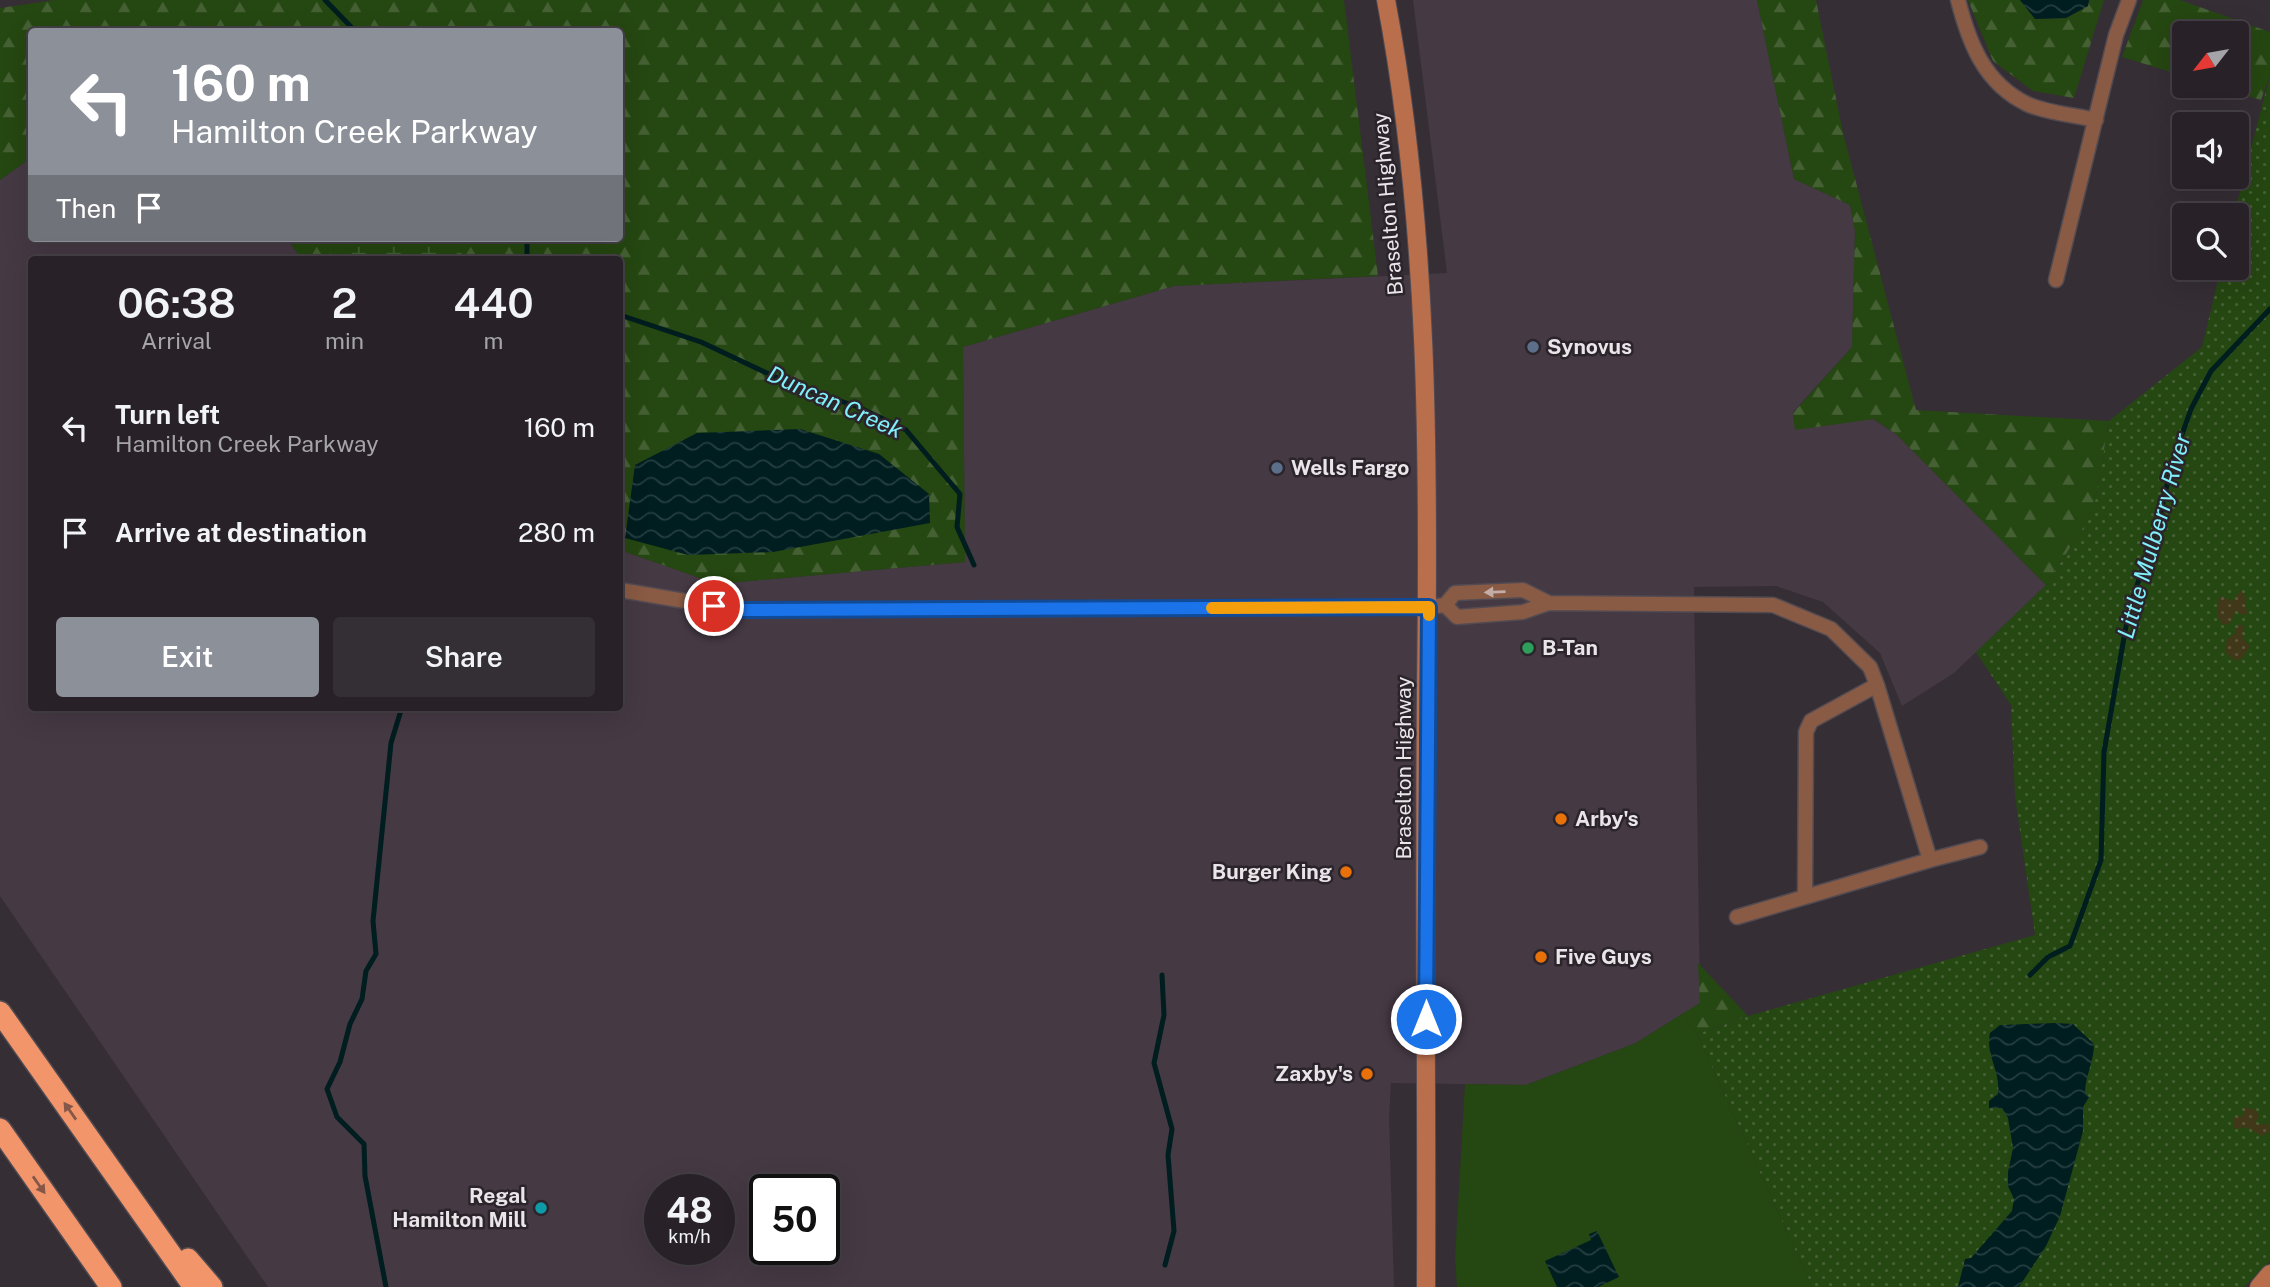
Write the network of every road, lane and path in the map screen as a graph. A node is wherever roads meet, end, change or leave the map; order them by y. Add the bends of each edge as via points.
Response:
1 (1386, 0) edge
2 (1958, 0) edge
3 (2129, 0) edge
4 (2096, 120) junction
5 (2056, 280) dead end
6 (623, 591) edge
7 (1549, 603) junction
8 (1437, 606) junction
9 (1877, 684) junction
10 (1980, 846) dead end
11 (1930, 860) junction
12 (1805, 897) junction
13 (1737, 917) dead end
14 (0, 1012) edge
15 (0, 1129) edge
16 (99, 1153) junction
17 (2270, 1274) edge
18 (111, 1287) edge
19 (194, 1287) edge
20 (212, 1287) edge
21 (1426, 1287) edge
22 (2259, 1287) edge

1 - 8 main road, Braselton Highway via 1409,163
2 - 4 street via 1970,44 1993,78 2028,104
3 - 4 street
4 - 5 street
6 - 8 street via 738,610
7 - 8 street via 1523,612 1457,617
7 -> 8 street via 1523,590 1455,593
7 - 9 street via 1773,605 1831,629 1870,667
8 - 21 main road, Braselton Highway via 1426,689
9 - 11 street
9 - 12 street via 1811,721 1805,732
10 - 11 street
11 - 12 street
12 - 13 street
16 -> 14 highway
15 -> 18 highway
16 - 19 highway
16 - 20 highway
17 - 22 main road

